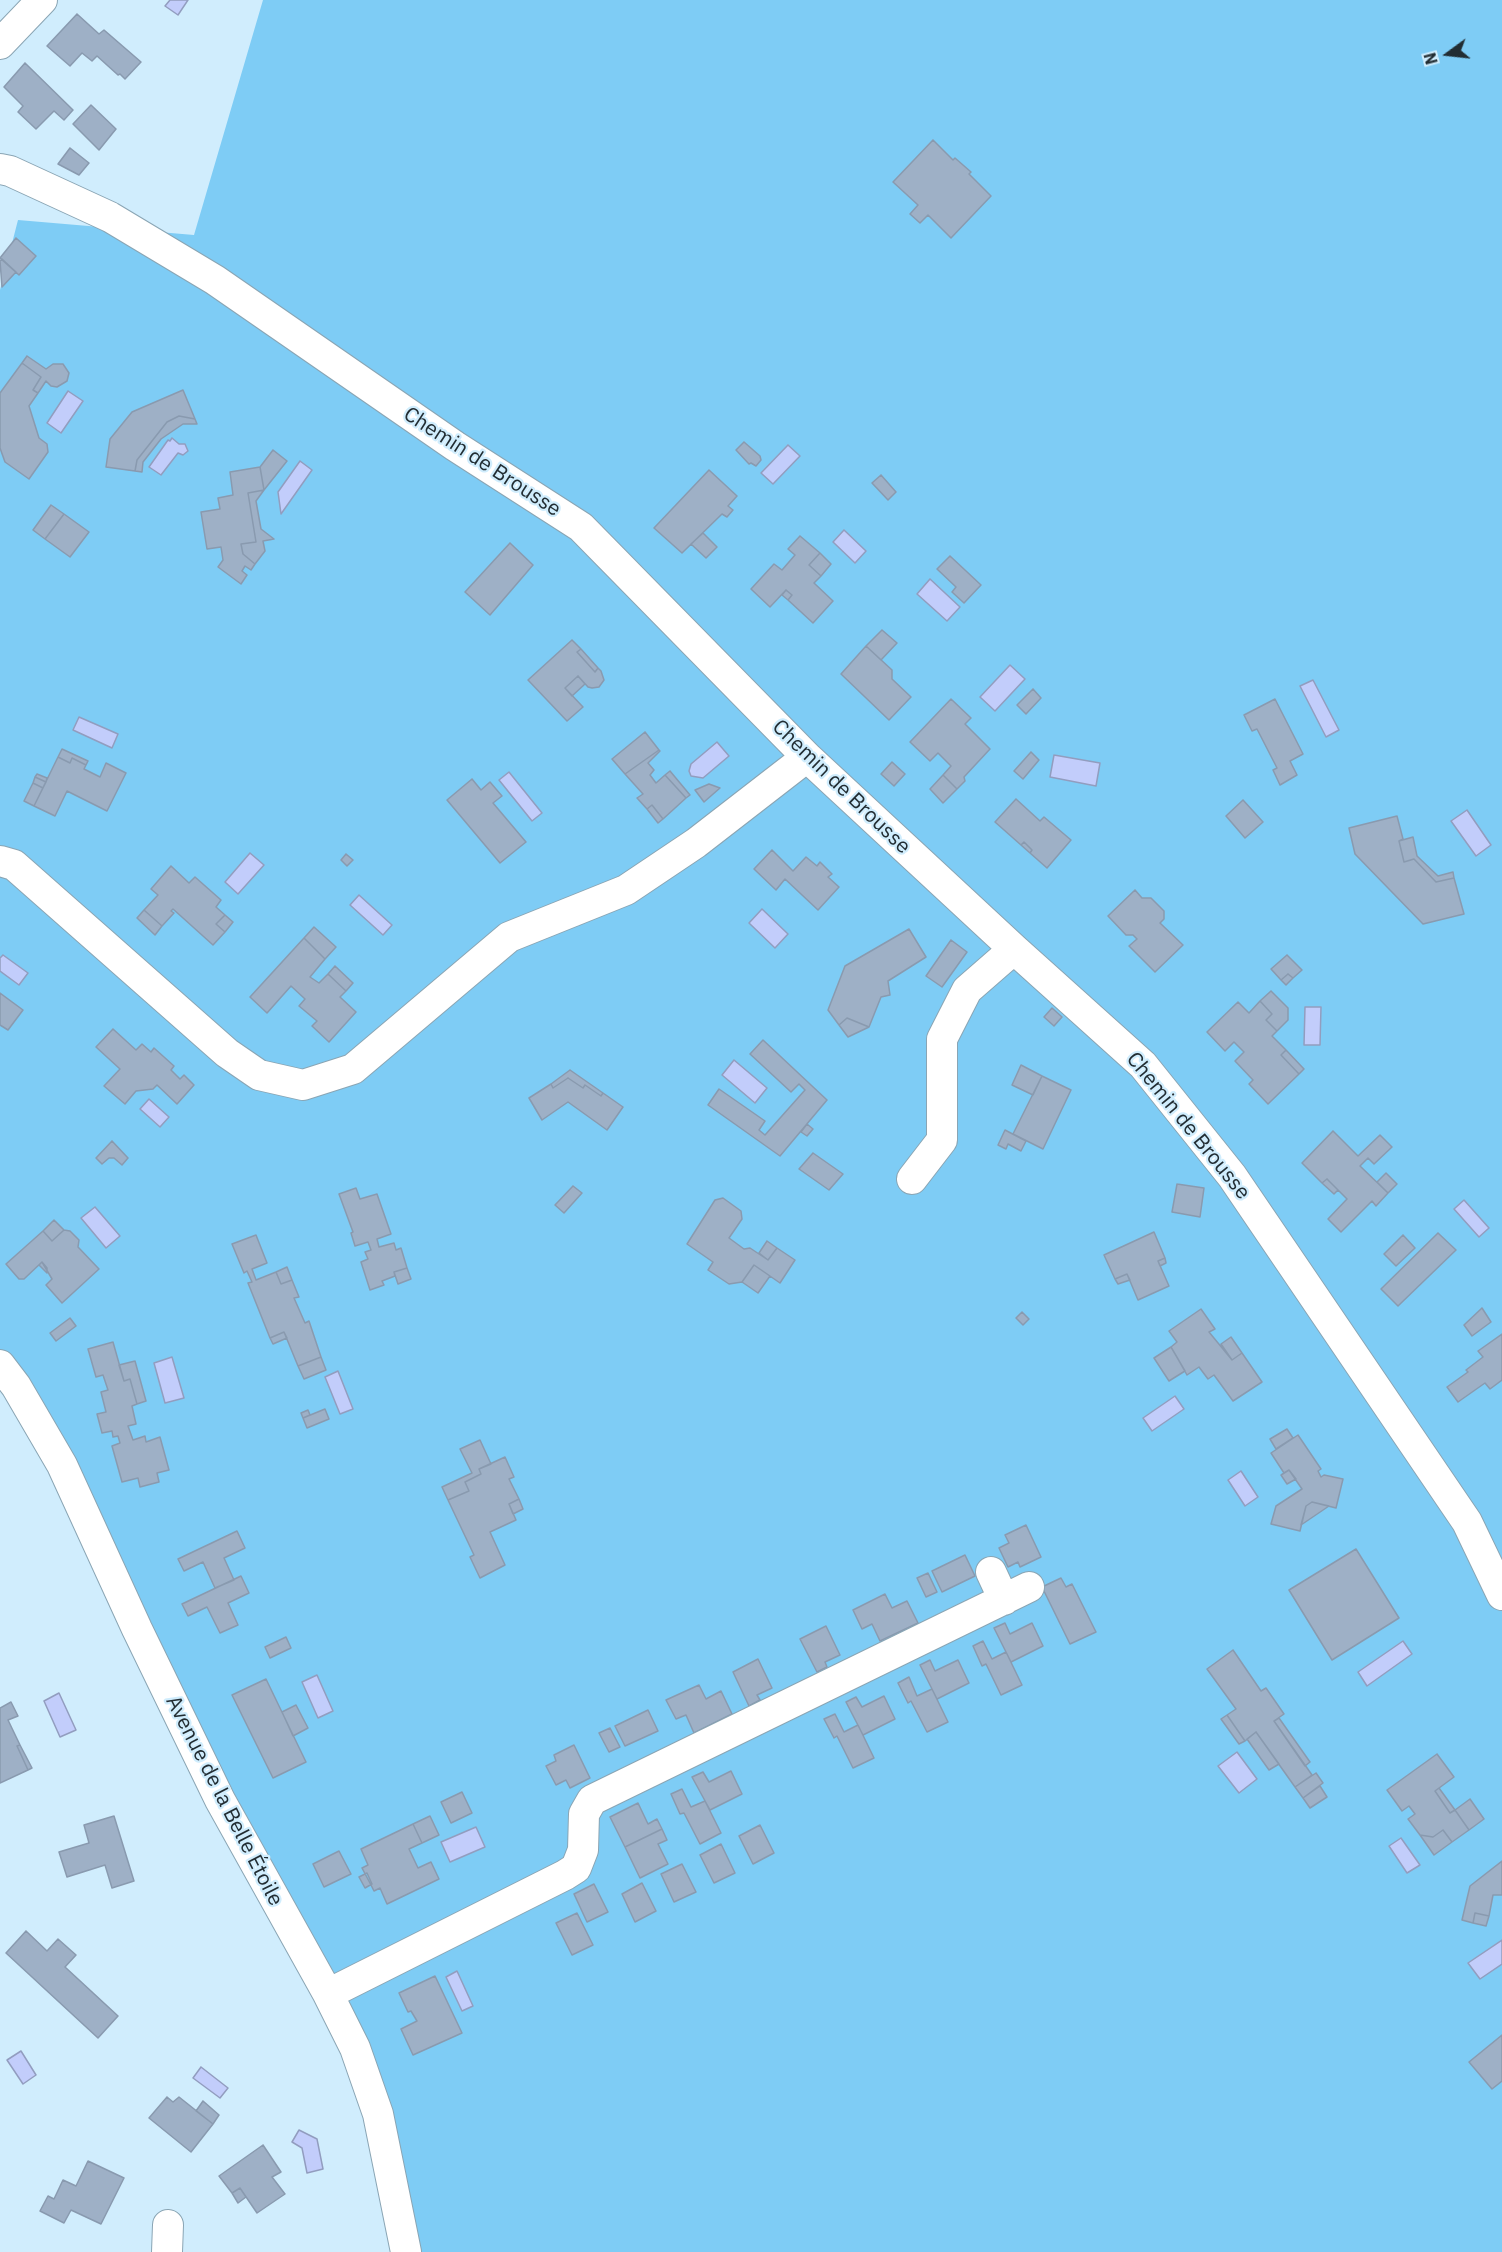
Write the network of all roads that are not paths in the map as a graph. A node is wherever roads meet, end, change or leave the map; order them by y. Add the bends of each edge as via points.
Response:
1 (36, 1) edge
2 (0, 44) edge
3 (0, 169) edge
4 (807, 757) junction
5 (0, 861) edge
6 (1014, 949) junction
7 (912, 1179) dead end
8 (0, 1365) edge
9 (991, 1572) dead end
10 (1502, 1594) edge
11 (328, 1994) junction
12 (406, 2252) edge

1 - 2 street
3 - 4 street, Chemin de Brousse via 110,217 215,280 455,446 582,527
4 - 5 street via 696,843 626,890 509,937 352,1069 303,1085 259,1075 227,1053 14,865
4 - 6 street, Chemin de Brousse
6 - 7 street via 967,990 942,1039 942,1140
6 - 10 street, Chemin de Brousse via 1143,1065 1232,1176 1467,1522
8 - 11 street, Avenue de la Belle Étoile via 62,1465 220,1800
9 - 11 street via 1017,1594 592,1800 584,1814 583,1850 576,1868
11 - 12 street, Avenue de la Belle Étoile via 355,2048 378,2114

